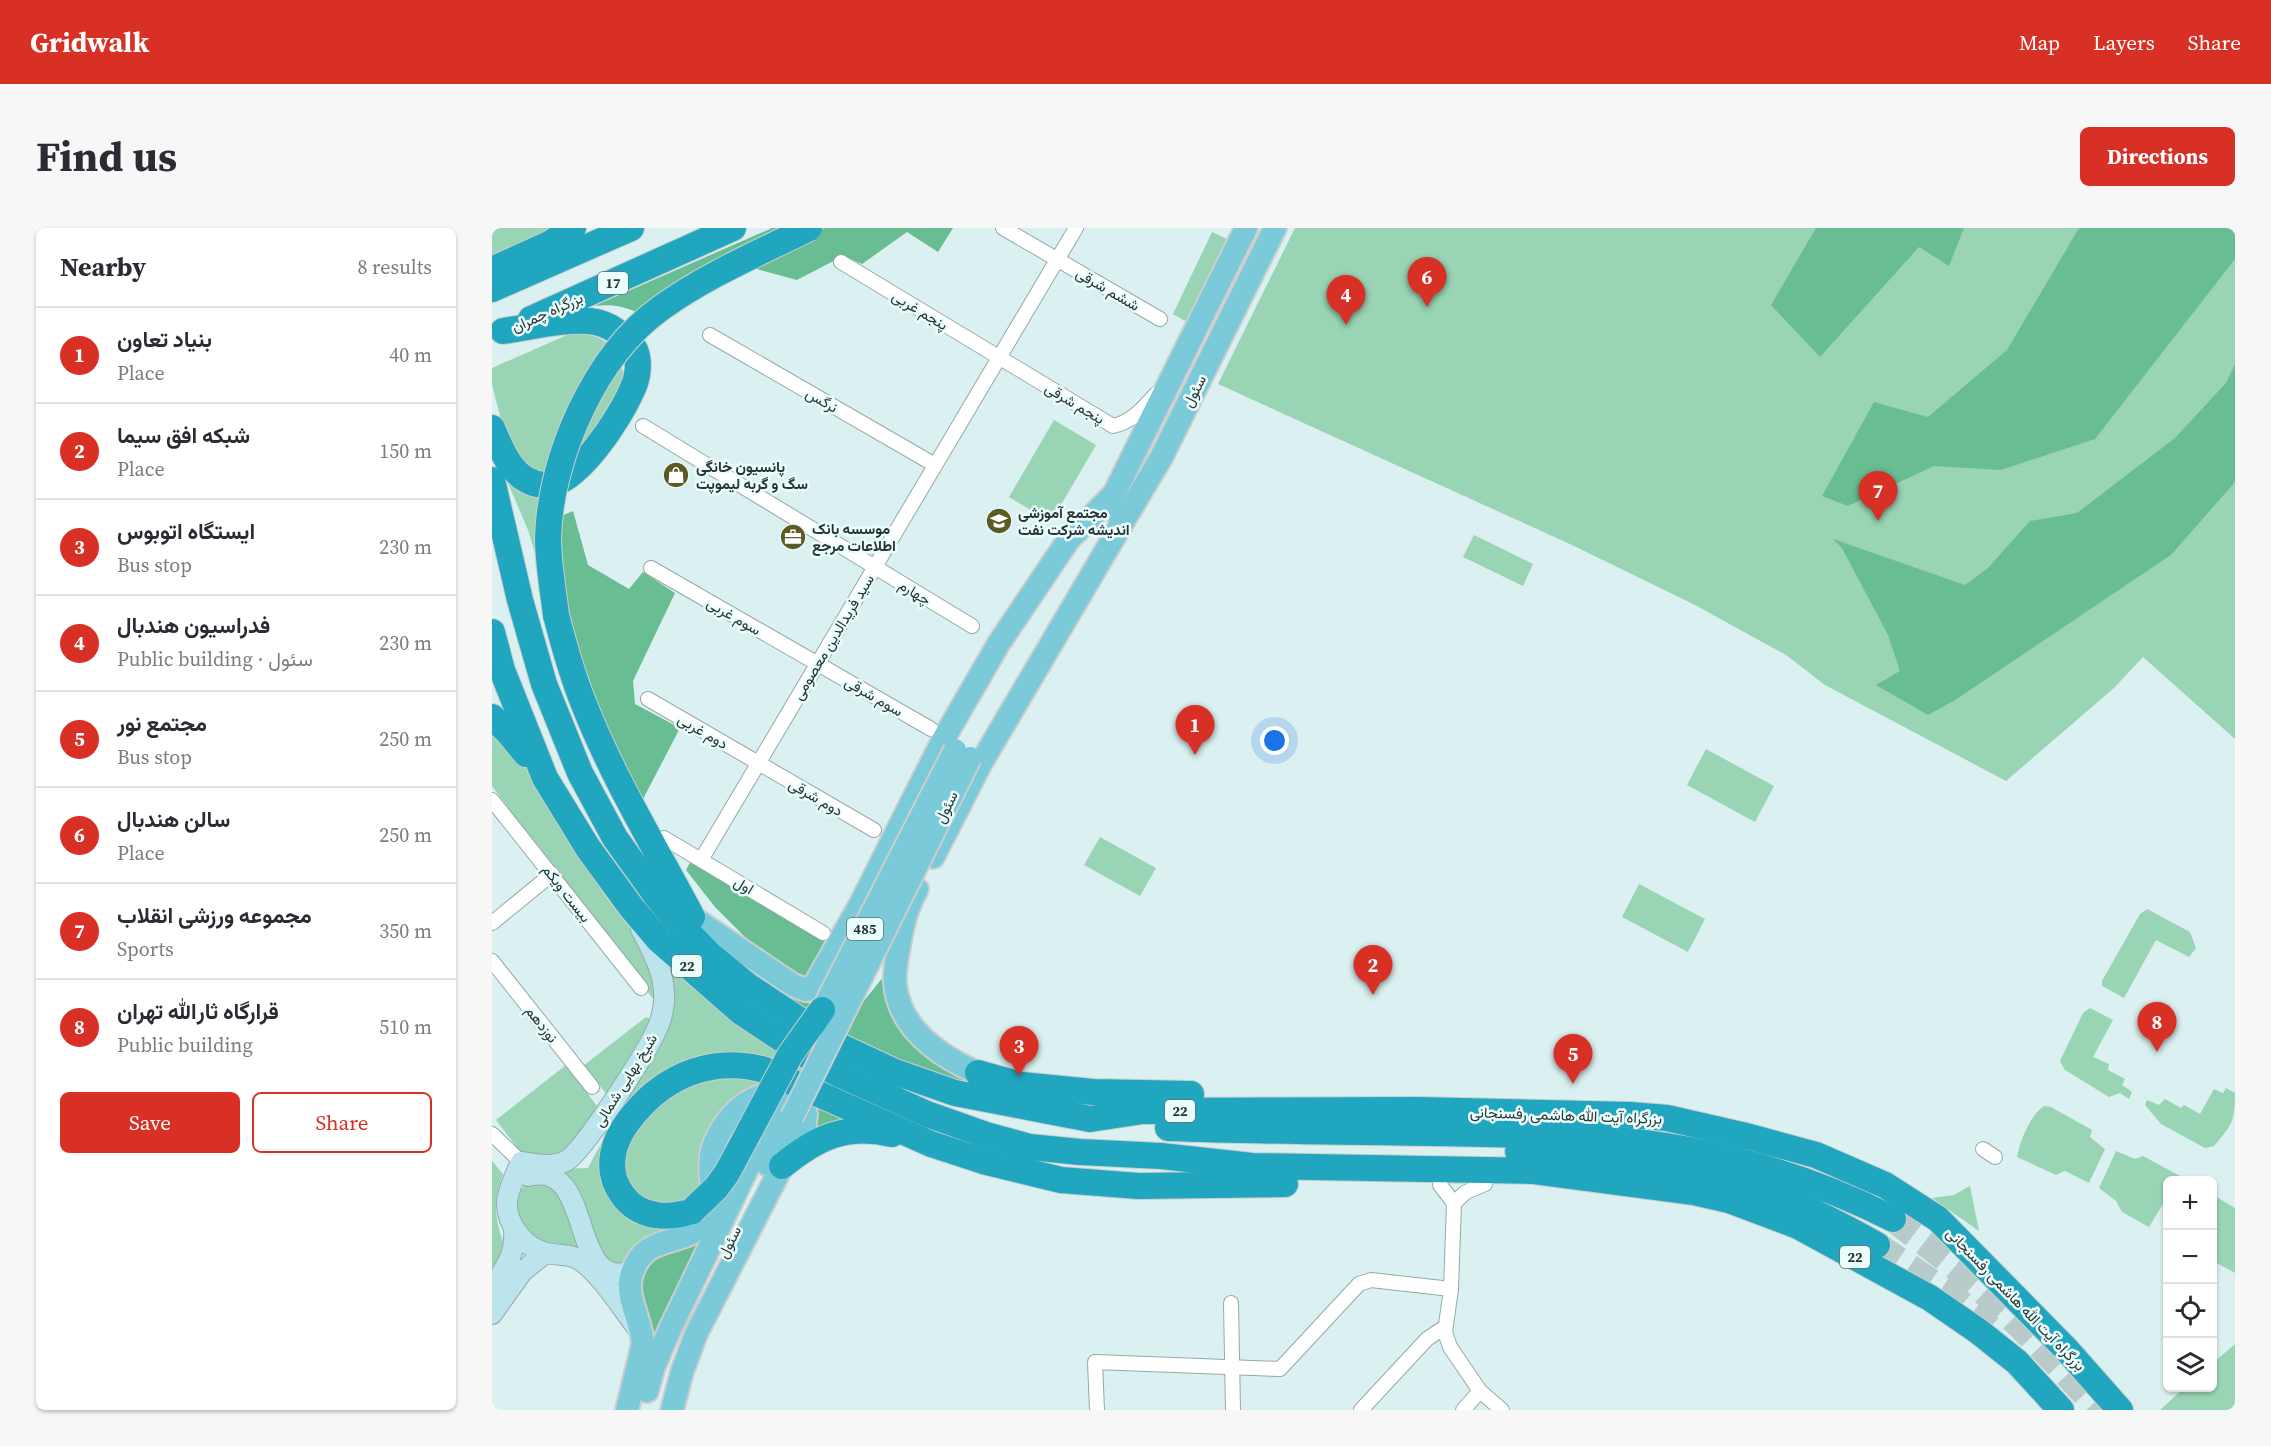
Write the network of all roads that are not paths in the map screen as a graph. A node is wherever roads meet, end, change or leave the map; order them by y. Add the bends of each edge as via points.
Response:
1 (573, 228) edge
2 (631, 228) edge
3 (733, 228) edge
4 (809, 228) edge
5 (1003, 228) edge
6 (1076, 228) edge
7 (1246, 228) edge
8 (1275, 228) edge
9 (1057, 259) junction
10 (841, 262) dead end
11 (492, 270) edge
12 (492, 289) edge
13 (1160, 319) dead end
14 (498, 333) edge
15 (710, 335) dead end
16 (999, 357) junction
17 (1173, 375) junction
18 (643, 426) dead end
19 (492, 428) edge
20 (935, 465) junction
21 (492, 480) edge
22 (1122, 502) junction
23 (875, 567) junction
24 (651, 568) dead end
25 (972, 626) dead end
26 (492, 633) edge
27 (818, 664) junction
28 (648, 699) dead end
29 (492, 717) edge
30 (931, 729) dead end
31 (962, 754) junction
32 (759, 764) junction
33 (545, 778) junction
34 (492, 800) edge
35 (874, 830) dead end
36 (664, 838) dead end
37 (629, 858) junction
38 (701, 860) junction
39 (552, 874) junction
40 (859, 907) junction
41 (631, 908) junction
42 (905, 913) junction
43 (692, 917) junction
44 (492, 923) edge
45 (823, 933) dead end
46 (492, 961) edge
47 (748, 986) junction
48 (641, 988) dead end
49 (822, 1010) junction
50 (978, 1073) joint
51 (592, 1087) dead end
52 (784, 1113) junction
53 (1630, 1115) junction
54 (1090, 1119) junction
55 (492, 1134) edge
56 (931, 1144) junction
57 (1030, 1147) junction
58 (1983, 1149) dead end
59 (1161, 1156) junction
60 (1995, 1157) dead end
61 (782, 1166) junction
62 (517, 1171) junction
63 (1611, 1180) junction
64 (1240, 1184) junction
65 (1447, 1194) junction
66 (1893, 1219) tunnel mouth
67 (514, 1228) junction
68 (1877, 1245) tunnel mouth
69 (545, 1253) junction
70 (633, 1271) junction
71 (492, 1288) edge
72 (1451, 1289) junction
73 (1231, 1303) dead end
74 (492, 1314) edge
75 (1445, 1327) junction
76 (642, 1335) junction
77 (1232, 1367) junction
78 (1480, 1391) junction
79 (627, 1410) edge
80 (642, 1410) edge
81 (661, 1410) edge
82 (672, 1410) edge
83 (1097, 1410) edge
84 (1233, 1410) edge
85 (1361, 1410) edge
86 (1463, 1410) edge
87 (1502, 1410) edge
88 (2061, 1410) edge
89 (2120, 1410) edge

1 - 11 highway via 552,243
2 - 12 highway
3 - 14 highway, بزرگراه چمران / 17
4 - 43 highway, bridge via 699,283 638,328 589,393 574,423 553,498 548,538 556,615 584,707 637,819
5 - 9 street, ششم شرقی
6 - 9 street, سید فریدالدین معصومی
7 - 17 main road, سئول / 485
8 - 22 main road, سئول / 485 via 1161,458
9 - 13 street, ششم شرقی
9 - 16 street, سید فریدالدین معصومی
10 - 16 street, پنجم غربی
14 - 19 highway via 592,321 625,336 635,350 637,374 626,403 603,438 571,474 554,483 545,485 518,474
15 - 20 street, نرگس
16 - 17 street, پنجم شرقی via 1113,426 1136,416
16 - 20 street, سید فریدالدین معصومی
17 - 22 main road, سئول / 485
18 - 23 street, چهارم
20 - 23 street, سید فریدالدین معصومی
21 - 37 highway, بزرگراه آیت الله هاشمی رفسنجانی / 22 via 544,684 580,773
22 - 31 main road, سئول / 485 via 1002,698
22 - 40 main road via 1069,539 999,643 945,738
22 - 42 main road
23 - 25 street, چهارم
23 - 27 street, سید فریدالدین معصومی
24 - 27 street, سوم غربی
26 - 33 highway, 22 via 502,670
27 - 30 street, سوم شرقی
27 - 32 street, سید فریدالدین معصومی
28 - 32 street, دوم غربی
29 - 33 highway
31 - 49 main road, سئول / 485, bridge
31 - 52 main road, سئول / 485, bridge
32 - 35 street, دوم شرقی
32 - 38 street, سید فریدالدین معصومی
33 - 41 highway, 22
34 - 39 street, بیست ویکم
36 - 38 street, اول
37 - 43 highway
37 - 47 highway, بزرگراه آیت الله هاشمی رفسنجانی / 22 via 676,920
38 - 45 street, اول
39 - 44 street
39 - 48 street, بیست ویکم
40 - 42 main road via 830,986 832,996 845,1003 862,997
40 - 43 main road via 814,987 806,990 777,976
41 - 57 highway, 22 via 659,940 741,1012 821,1065 927,1114
41 - 62 main road, شیخ بهایی شمالی via 664,986 661,1020 647,1048 580,1148 557,1164
42 - 50 main road via 895,982 906,1015 926,1043
43 - 47 highway
46 - 51 street, نوزدهم
47 - 54 highway, بزرگراه آیت الله هاشمی رفسنجانی / 22 via 837,1045 895,1072 979,1099
49 - 52 main road, سئول / 485, bridge
49 - 56 highway, bridge via 790,1054 727,1173 716,1188 692,1212 676,1216 657,1216 629,1203 614,1179 617,1139 642,1104 673,1080 701,1068 731,1064 765,1070
50 - 53 highway via 1021,1085 1093,1092 1518,1095 1566,1100
52 - 80 main road, سئول / 485 via 670,1329 654,1366
52 - 81 main road, سئول / 485 via 683,1334 665,1383
53 - 54 highway, بزرگراه آیت الله هاشمی رفسنجانی / 22 via 1418,1110 1154,1111
53 - 89 highway, بزرگراه آیت الله هاشمی رفسنجانی / 22 via 1667,1118 1816,1155 1905,1196 1962,1241
54 - 66 highway, بزرگراه آیت الله هاشمی رفسنجانی / 22 via 1140,1127 1468,1134 1629,1142 1762,1167 1857,1200
55 - 62 street
56 - 61 highway via 879,1131 849,1131 813,1142
56 - 64 highway via 1061,1180 1138,1186
57 - 59 highway, 22
57 - 64 highway via 1102,1173
58 - 60 street
59 - 63 highway, 22 via 1252,1166 1534,1171
59 - 68 highway, 22 via 1240,1148 1380,1147 1515,1152 1610,1161 1685,1172 1778,1197
61 - 70 main road via 804,1132 806,1114 799,1106 773,1095 748,1101 719,1133 711,1153 712,1198 702,1225 646,1250
61 - 82 main road via 696,1334
62 - 67 main road via 507,1201
62 - 70 main road via 559,1182 572,1197 585,1241 597,1261 613,1272
63 - 65 highway via 1563,1185 1485,1184
63 - 88 highway, 22 via 1729,1200 1798,1226 1930,1298 1978,1331 2017,1362
64 - 65 highway via 1374,1183
65 - 72 street
67 - 69 main road via 525,1242
67 - 71 main road via 513,1251
69 - 74 main road via 522,1272
69 - 76 main road via 567,1255 592,1271
70 - 76 main road via 630,1291
72 - 75 street
72 - 77 street via 1371,1280 1359,1284 1280,1369
73 - 77 street
75 - 78 street via 1450,1347
75 - 85 street via 1427,1339
76 - 79 main road
77 - 83 street via 1095,1362
77 - 84 street
78 - 86 street
78 - 87 street

